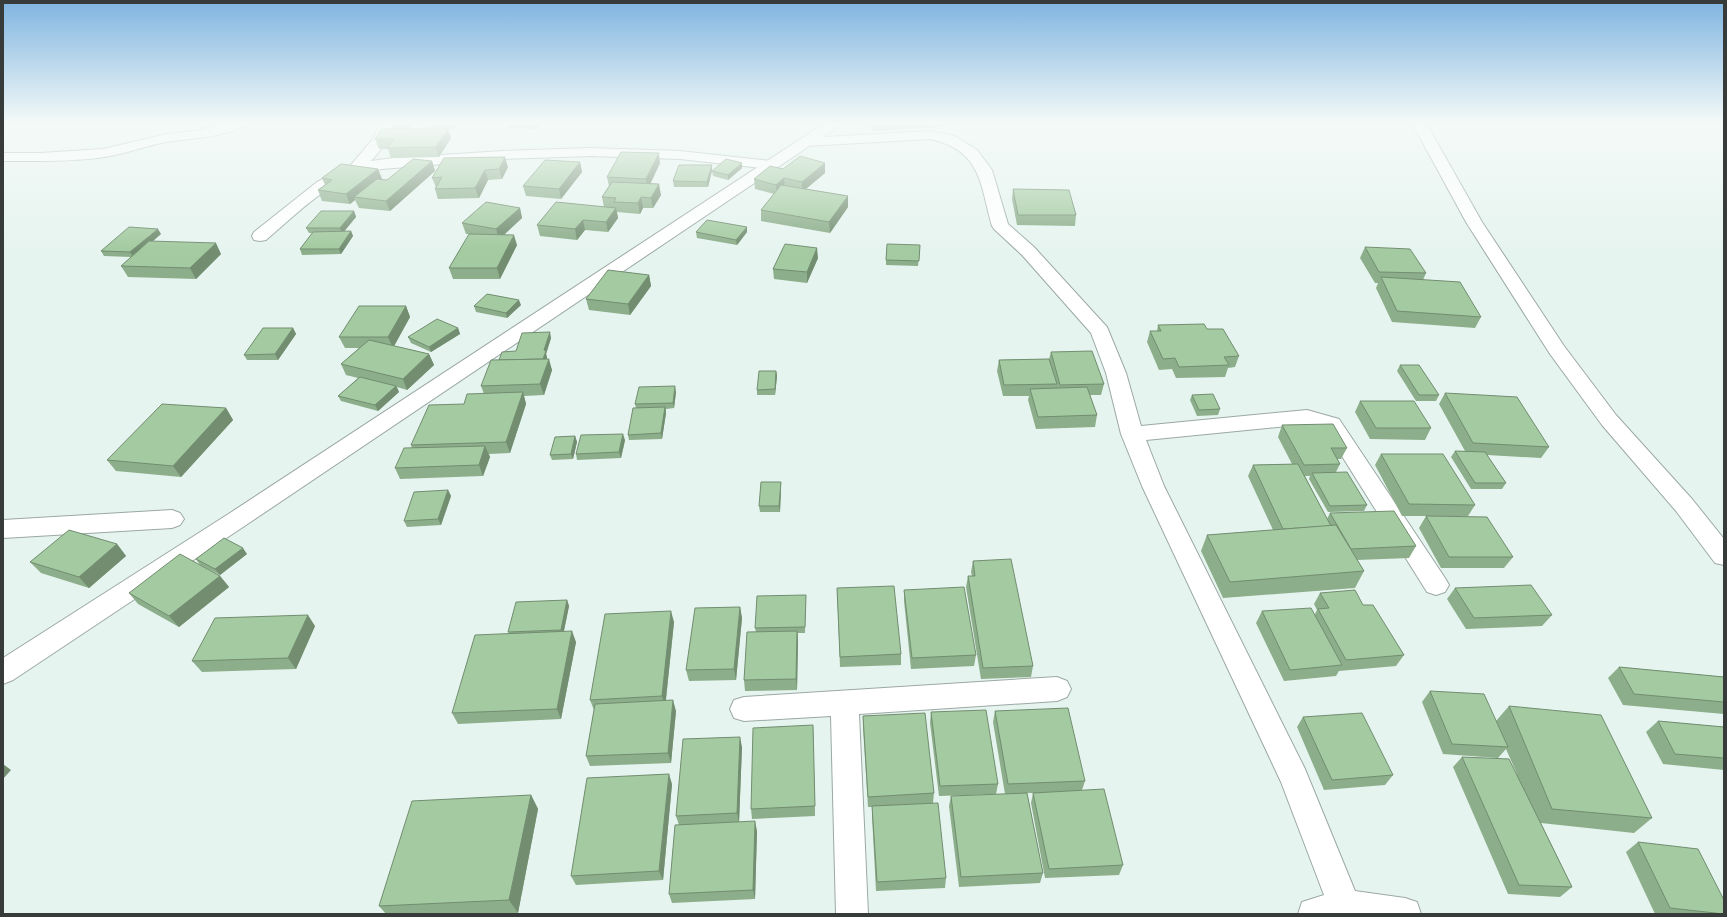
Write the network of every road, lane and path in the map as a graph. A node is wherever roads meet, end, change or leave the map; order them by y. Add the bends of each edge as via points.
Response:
1 (359, 166) edge
2 (378, 166) edge
3 (769, 166) edge
4 (981, 166) edge
5 (1444, 166) edge
6 (356, 170) junction
7 (260, 236) dead end
8 (1132, 434) junction
9 (172, 519) dead end
10 (3, 529) edge
11 (1724, 556) edge
12 (1436, 585) dead end
13 (3, 672) edge
14 (1057, 690) dead end
15 (846, 703) junction
16 (744, 709) dead end
17 (1345, 906) junction
18 (852, 914) edge
19 (1314, 914) edge
20 (1405, 914) edge

1 - 6 street
2 - 6 street
3 - 13 street
4 - 8 street via 1000,226 1028,251 1100,331 1116,373
5 - 11 street via 1474,222 1557,350 1609,420 1684,505
6 - 7 street via 334,179 317,190
8 - 12 street via 1307,417 1332,424
8 - 17 street via 1153,486 1295,779
9 - 10 street
14 - 15 street
15 - 16 street
15 - 18 street
17 - 19 street
17 - 20 street

